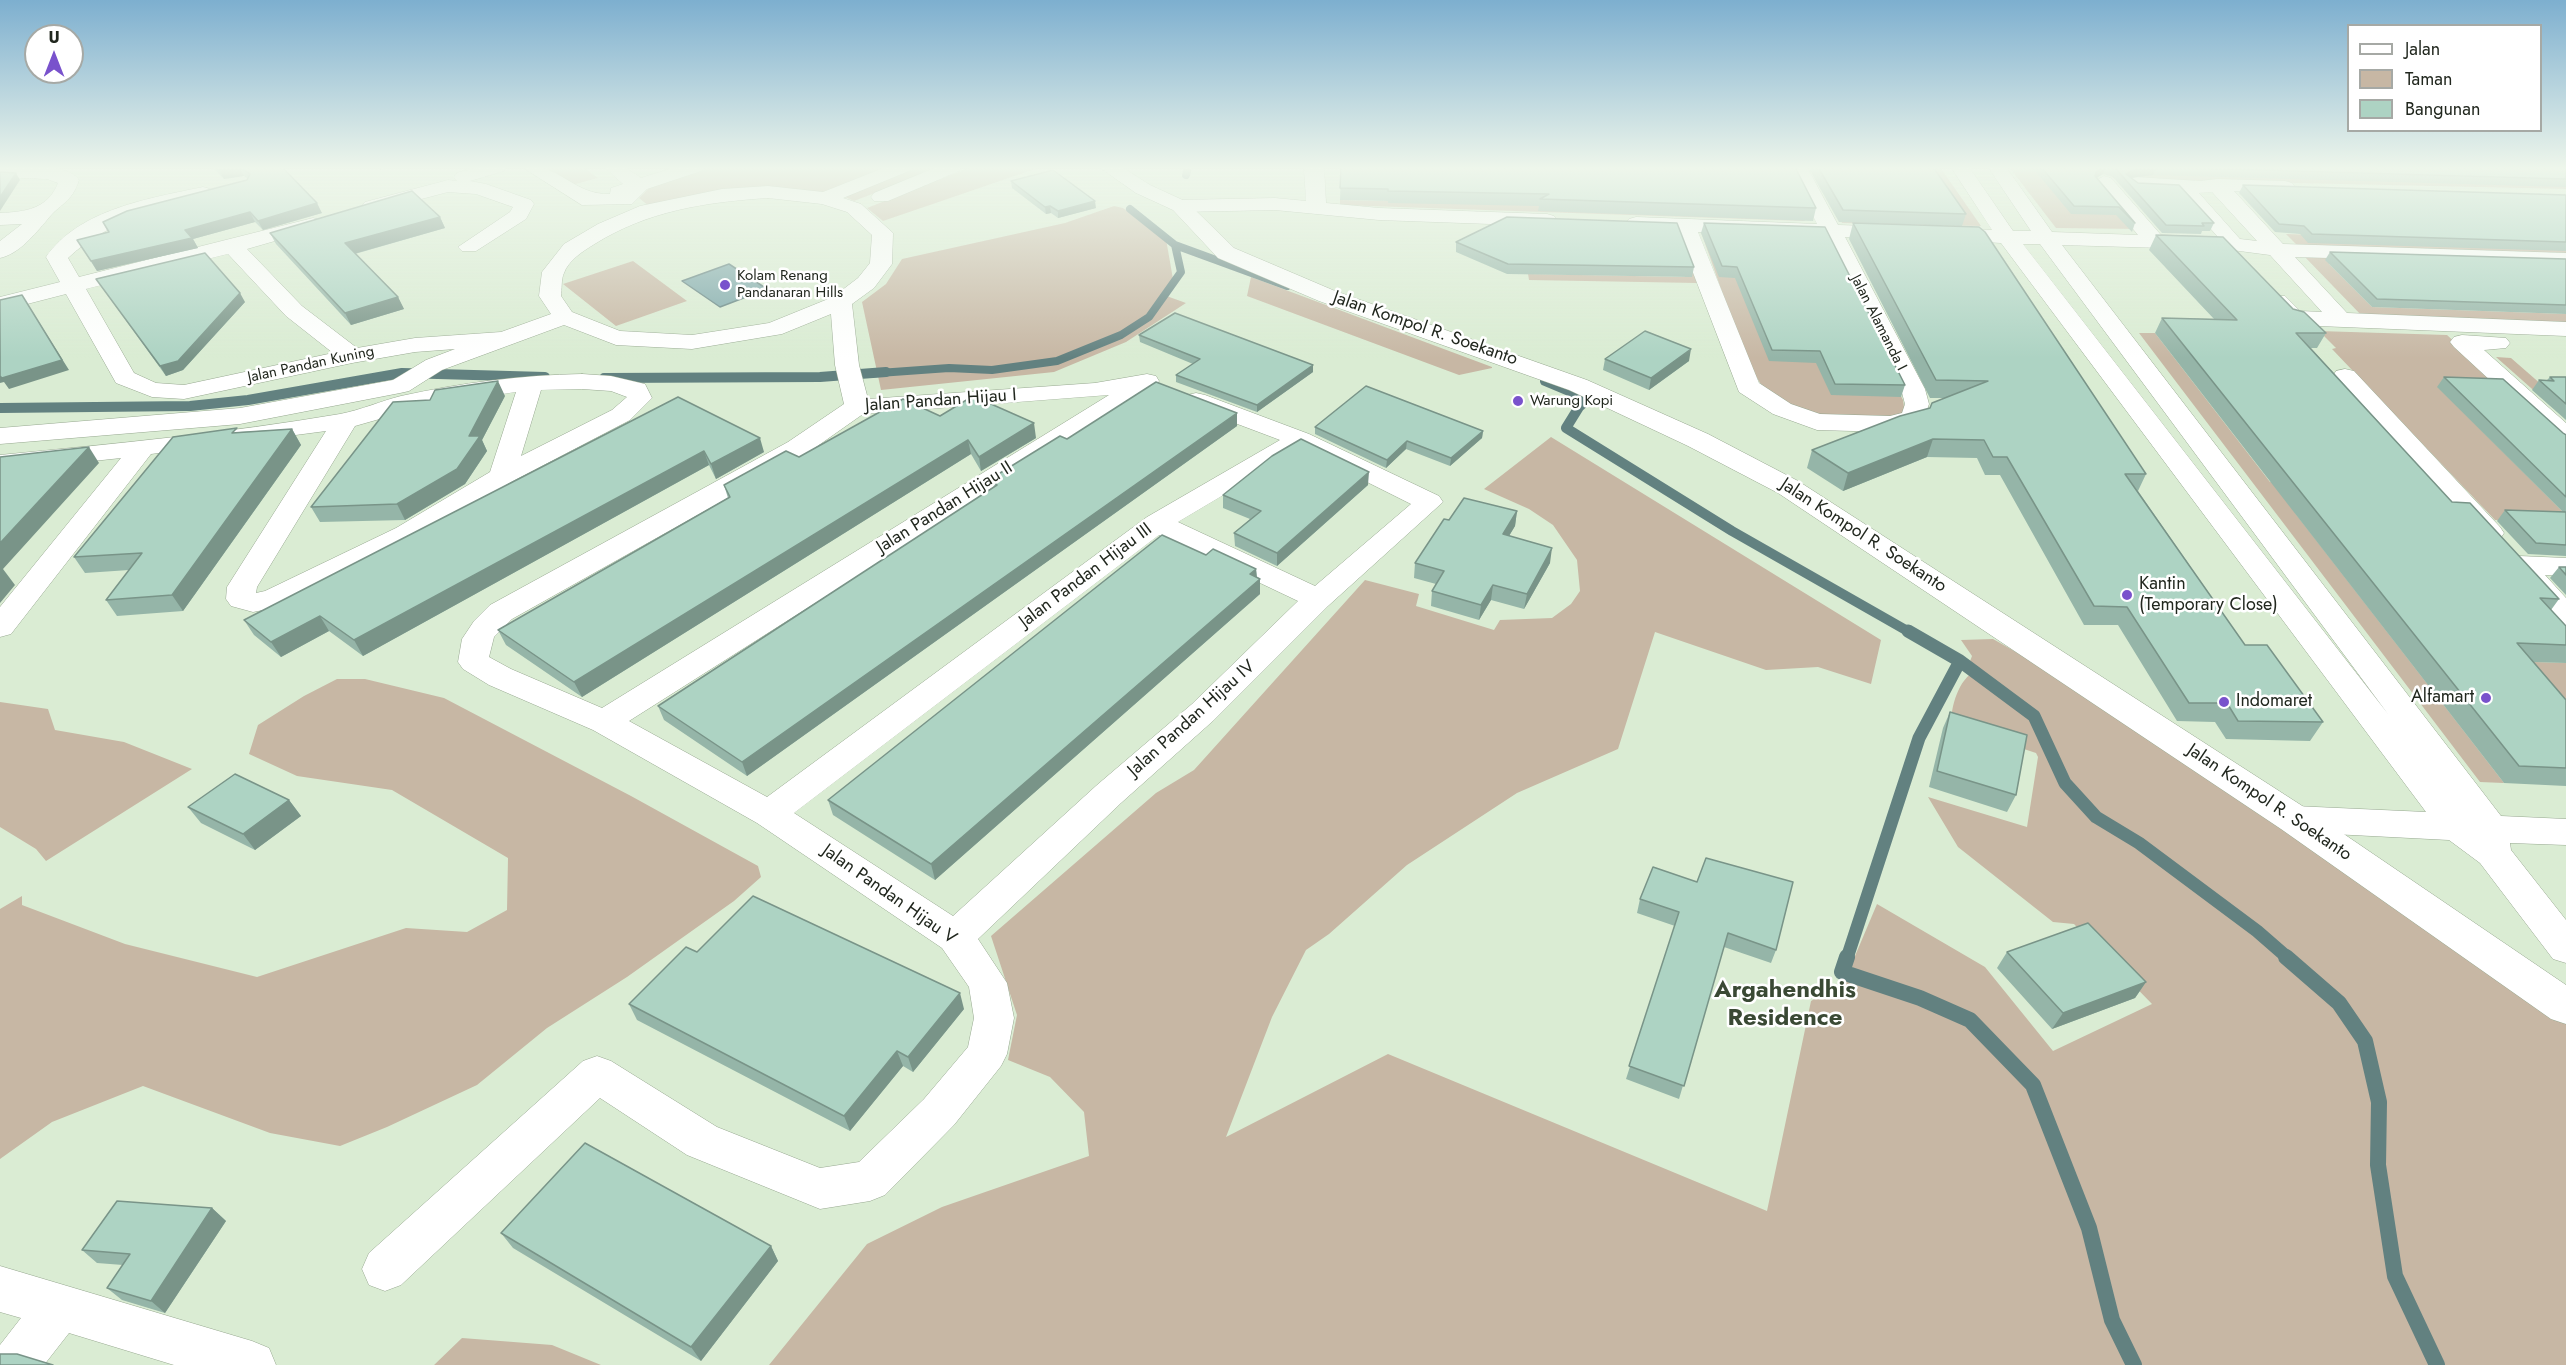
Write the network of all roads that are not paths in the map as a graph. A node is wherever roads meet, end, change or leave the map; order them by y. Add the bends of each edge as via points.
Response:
1 (26, 231) edge
2 (88, 231) edge
3 (292, 231) edge
4 (494, 231) edge
5 (601, 231) edge
6 (881, 231) edge
7 (1206, 231) edge
8 (1687, 231) edge
9 (1823, 231) edge
10 (1830, 231) junction
11 (2003, 231) edge
12 (2041, 231) edge
13 (2146, 231) edge
14 (2223, 231) edge
15 (2259, 231) edge
16 (2007, 237) junction
17 (2046, 238) junction
18 (2155, 241) junction
19 (2232, 244) junction
20 (469, 247) dead end
21 (234, 248) junction
22 (2277, 250) junction
23 (0, 252) edge
24 (2566, 259) edge
25 (71, 285) junction
26 (841, 302) junction
27 (0, 304) edge
28 (564, 317) junction
29 (2342, 321) junction
30 (2566, 329) edge
31 (499, 339) junction
32 (2566, 344) edge
33 (352, 356) junction
34 (2345, 376) dead end
35 (1147, 381) junction
36 (531, 382) junction
37 (856, 398) junction
38 (346, 420) junction
39 (0, 436) edge
40 (2566, 437) edge
41 (1300, 439) junction
42 (141, 450) junction
43 (0, 463) edge
44 (502, 476) junction
45 (1157, 523) junction
46 (2520, 565) junction
47 (2566, 567) edge
48 (1318, 599) junction
49 (501, 612) joint
50 (2566, 616) edge
51 (0, 627) edge
52 (604, 722) junction
53 (769, 814) junction
54 (2294, 819) junction
55 (2456, 826) junction
56 (2566, 832) edge
57 (2492, 841) junction
58 (956, 937) junction
59 (2566, 948) edge
60 (2566, 1007) edge
61 (384, 1269) dead end
62 (0, 1289) edge
63 (60, 1307) junction
64 (14, 1365) edge
65 (252, 1365) edge

1 - 23 street
2 - 25 street via 57,257
3 - 21 street
4 - 20 street
5 - 28 street via 572,249 553,272 550,296
6 - 26 street via 881,264 866,283
7 - 54 main road, Jalan Kompol R. Soekanto via 1226,253 1327,296 1578,385 1788,487
8 - 10 street, Jalan Alamanda I via 1748,387 1782,409 1817,422 1890,424 1914,418 1917,404 1913,389
9 - 10 street
10 - 16 street
11 - 16 street
12 - 17 street
13 - 18 street
14 - 19 street
15 - 22 street
16 - 17 street
16 - 55 street
17 - 18 street
17 - 57 street via 2288,555
18 - 19 street
19 - 22 street
19 - 29 street via 2226,247 2229,253 2294,318
21 - 25 street
21 - 33 street via 294,311
22 - 24 street
22 - 29 street
25 - 27 street
25 - 33 street, Jalan Pandan Kuning via 125,378 152,390 184,392
26 - 28 street via 774,329 692,342 616,338
26 - 37 street via 847,365
28 - 31 street
29 - 30 street
31 - 33 street, Jalan Pandan Kuning via 415,345
31 - 39 street via 434,365 400,386 240,416
32 - 40 street via 2463,342
34 - 46 street
35 - 37 street, Jalan Pandan Hijau I via 1095,390
35 - 41 street
35 - 52 street, Jalan Pandan Hijau II
36 - 38 street via 398,404
36 - 44 street
36 - 44 street via 619,384 636,389 639,398 621,415
37 - 49 street, Jalan Pandan Hijau I via 797,448
38 - 42 street
38 - 44 street via 242,587 241,599 253,603 298,589 406,534
41 - 45 street, Jalan Pandan Hijau III
41 - 48 street, Jalan Pandan Hijau IV via 1429,502
42 - 43 street
42 - 51 street
45 - 48 street
45 - 53 street, Jalan Pandan Hijau III
46 - 47 street
46 - 50 street
48 - 58 street, Jalan Pandan Hijau IV via 1203,712
49 - 52 street, Jalan Pandan Hijau V via 481,631 473,647 474,662
52 - 53 street, Jalan Pandan Hijau V
53 - 58 street, Jalan Pandan Hijau V
54 - 55 street
54 - 60 main road, Jalan Kompol R. Soekanto
55 - 57 street
56 - 57 street
57 - 59 street
58 - 61 street, Jalan Pandan Hijau V via 988,983 994,1018 987,1054 939,1112 870,1181 820,1189 702,1141 597,1074
62 - 63 street
63 - 64 street
63 - 65 street

